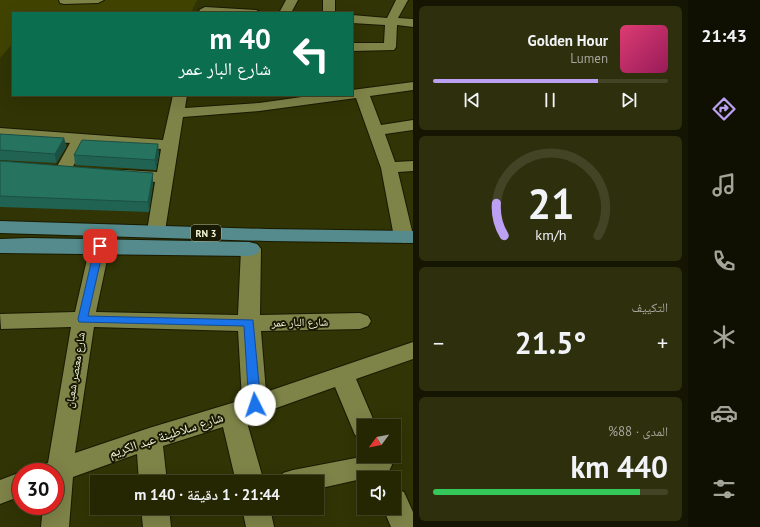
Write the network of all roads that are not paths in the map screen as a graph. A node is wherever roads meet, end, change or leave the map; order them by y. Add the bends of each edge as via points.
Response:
1 (64, 0) edge
2 (98, 0) edge
3 (259, 0) edge
4 (292, 0) edge
5 (329, 0) edge
6 (402, 0) edge
7 (206, 8) edge
8 (62, 12) edge
9 (245, 12) edge
10 (255, 12) edge
11 (286, 12) edge
12 (329, 12) edge
13 (353, 19) edge
14 (391, 21) junction
15 (413, 23) edge
16 (353, 47) edge
17 (413, 86) edge
18 (354, 94) edge
19 (180, 96) edge
20 (339, 96) edge
21 (176, 113) junction
22 (413, 125) edge
23 (376, 131) junction
24 (0, 133) edge
25 (80, 138) junction
26 (170, 145) junction
27 (413, 166) edge
28 (389, 168) junction
29 (63, 170) edge
30 (110, 174) edge
31 (164, 178) junction
32 (0, 226) edge
33 (156, 231) junction
34 (410, 242) edge
35 (0, 246) edge
36 (100, 246) junction
37 (251, 249) junction
38 (82, 319) junction
39 (1, 321) dead end
40 (360, 321) dead end
41 (249, 323) junction
42 (412, 351) edge
43 (342, 374) junction
44 (244, 409) junction
45 (360, 419) edge
46 (149, 439) junction
47 (58, 463) edge
48 (380, 466) edge
49 (64, 469) edge
50 (152, 475) edge
51 (249, 475) edge
52 (324, 476) edge
53 (12, 487) edge
54 (0, 492) edge
55 (55, 515) edge
56 (156, 515) edge
57 (257, 515) edge
58 (400, 515) edge
59 (55, 527) edge
60 (157, 527) edge
61 (260, 527) edge
62 (405, 527) edge

1 - 2 street
1 - 8 street
3 - 10 street
4 - 11 street
5 - 12 street
6 - 14 street
7 - 9 street
13 - 14 street
14 - 15 street
14 - 16 street via 390,47
17 - 18 street
18 - 23 street
19 - 21 street
20 - 21 street via 259,107
21 - 26 street
22 - 23 street
23 - 28 street
24 - 25 street
25 - 26 street
25 - 29 street
26 - 31 street
27 - 28 street
28 - 34 street
30 - 31 street
31 - 33 street
32 - 33 main road, RN 3
33 - 34 main road, RN 3
34 - 37 main road, RN 3
35 - 36 main road, RN 3
36 - 37 main road, RN 3
36 - 38 street, شارع معنصر شعبان
37 - 41 street
38 - 39 street, شارع البار عمر
38 - 41 street, شارع البار عمر
38 - 47 street, شارع معنصر شعبان
40 - 41 street, شارع البار عمر
41 - 44 street
42 - 43 street, شارع سلاطينة عبد الكريم
43 - 44 street, شارع سلاطينة عبد الكريم
43 - 45 street
44 - 46 street, شارع سلاطينة عبد الكريم
44 - 51 street
46 - 49 street, شارع سلاطينة عبد الكريم
46 - 50 street
48 - 52 street
53 - 54 street
55 - 59 street, شارع معنصر شعبان
56 - 60 street
57 - 61 street
58 - 62 street

